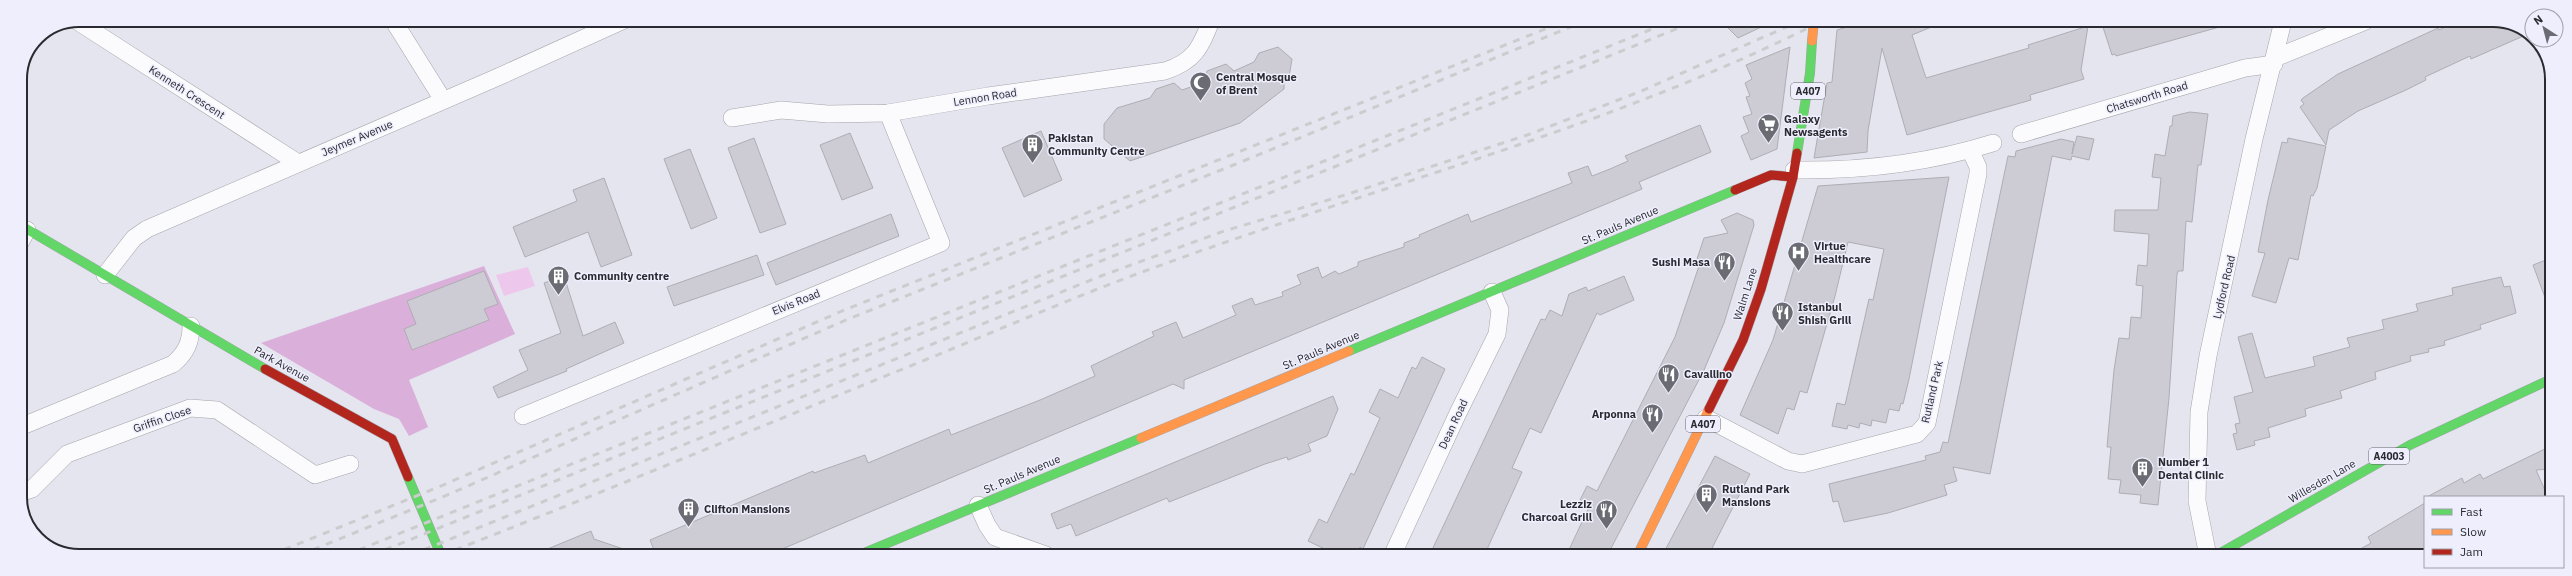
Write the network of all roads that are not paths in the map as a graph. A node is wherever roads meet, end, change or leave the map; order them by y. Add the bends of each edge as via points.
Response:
1 (86, 27) edge
2 (397, 27) edge
3 (608, 27) edge
4 (1208, 27) edge
5 (1813, 27) edge
6 (2282, 27) edge
7 (2352, 27) edge
8 (2274, 61) junction
9 (443, 100) junction
10 (888, 113) junction
11 (732, 118) dead end
12 (2021, 134) dead end
13 (1993, 143) dead end
14 (1970, 150) junction
15 (298, 163) junction
16 (1794, 173) junction
17 (27, 235) edge
18 (105, 275) junction
19 (1492, 292) junction
20 (191, 326) junction
21 (2545, 382) edge
22 (523, 416) dead end
23 (1706, 418) junction
24 (27, 423) edge
25 (350, 464) dead end
26 (27, 491) edge
27 (978, 505) junction
28 (438, 549) edge
29 (873, 549) edge
30 (1030, 549) edge
31 (1395, 549) edge
32 (1640, 549) edge
33 (2207, 549) edge
34 (2227, 549) edge

1 - 15 street, Kenneth Crescent
2 - 9 street
3 - 9 street, Jeymer Avenue
4 - 10 street, Lennon Road via 1194,56 1181,66 1165,71
5 - 16 street, Walm Lane / A407, bridge via 1810,73
6 - 8 street, Lydford Road
7 - 8 street, Chatsworth Road
8 - 12 street, Chatsworth Road
8 - 33 street, Lydford Road via 2254,139 2208,356 2199,412 2197,500
9 - 15 street, Jeymer Avenue
10 - 11 street, Lennon Road via 828,114 781,110
10 - 22 street, Elvis Road via 941,243
13 - 14 street
14 - 16 street via 1937,159
14 - 23 street, Rutland Park via 1978,167 1978,174 1924,428 1908,436 1802,464 1788,461
15 - 18 street, Jeymer Avenue via 147,229 134,238
16 - 19 street, St. Pauls Avenue via 1771,175
16 - 23 street, Walm Lane / A407 via 1761,289 1743,340
17 - 18 street, Park Avenue via 53,245
18 - 20 street, Park Avenue
19 - 27 street, St. Pauls Avenue
19 - 31 street, Dean Road via 1500,310 1497,334
20 - 24 street via 183,356 173,364
20 - 28 street, Park Avenue via 392,439
21 - 34 street, Willesden Lane / A4003 via 2410,445
23 - 32 street, Walm Lane / A407
25 - 26 street, Griffin Close via 315,475 217,410 204,407 190,408 67,454 32,489
27 - 29 street, St. Pauls Avenue
27 - 30 street via 995,536

